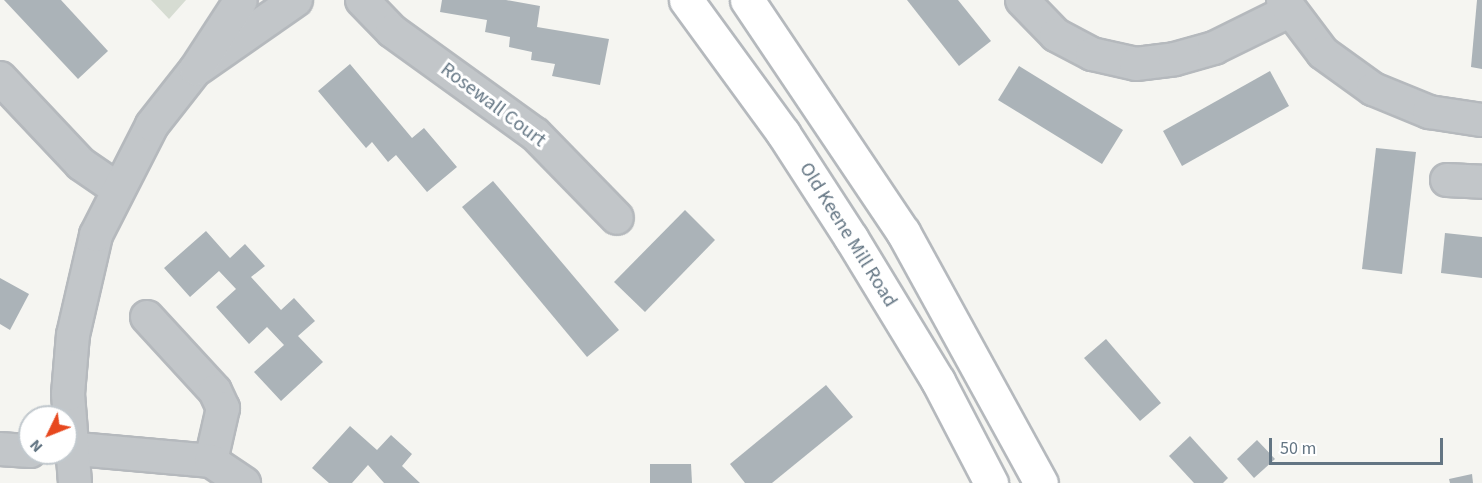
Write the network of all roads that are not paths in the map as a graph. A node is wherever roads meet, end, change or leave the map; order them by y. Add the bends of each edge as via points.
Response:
1 (241, 0) edge
2 (296, 0) edge
3 (362, 0) edge
4 (686, 0) edge
5 (747, 0) edge
6 (1022, 0) edge
7 (1286, 5) edge
8 (196, 69) junction
9 (0, 78) edge
10 (1482, 120) edge
11 (1447, 180) dead end
12 (1482, 182) edge
13 (116, 188) junction
14 (617, 218) dead end
15 (147, 317) dead end
16 (68, 405) edge
17 (0, 449) edge
18 (78, 449) edge
19 (18, 450) edge
20 (211, 461) junction
21 (71, 465) edge
22 (75, 483) edge
23 (244, 483) edge
24 (991, 483) edge
25 (1041, 483) edge

1 - 8 street
2 - 8 street
3 - 14 street, Rosewall Court via 392,31 535,134
4 - 24 main road, Old Keene Mill Road via 783,133 851,238 938,381
5 - 25 main road via 903,232 981,366
6 - 7 street via 1056,35 1092,54 1136,63 1214,48
7 - 10 street via 1323,53 1373,89 1429,112
8 - 13 street via 152,125
9 - 13 street via 81,164
11 - 12 street
13 - 16 street via 96,235 73,335
15 - 20 street via 214,391 223,408
17 - 19 street
18 - 20 street
20 - 23 street
21 - 22 street

